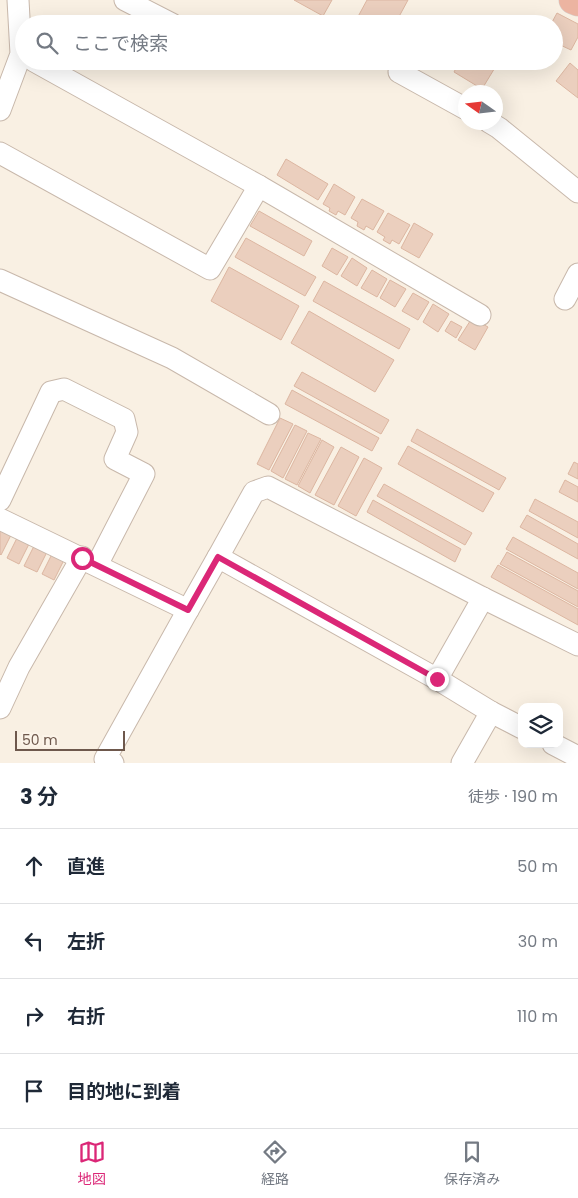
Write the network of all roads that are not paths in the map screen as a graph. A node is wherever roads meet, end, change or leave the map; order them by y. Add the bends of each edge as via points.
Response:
1 (18, 0) edge
2 (125, 0) edge
3 (573, 0) edge
4 (578, 2) edge
5 (20, 15) edge
6 (154, 15) edge
7 (15, 70) edge
8 (49, 70) edge
9 (399, 72) dead end
10 (4, 84) edge
11 (458, 105) edge
12 (0, 110) edge
13 (501, 130) edge
14 (0, 153) edge
15 (259, 186) junction
16 (578, 192) edge
17 (578, 274) edge
18 (0, 280) edge
19 (565, 299) dead end
20 (480, 315) dead end
21 (269, 414) dead end
22 (0, 500) edge
23 (0, 519) edge
24 (218, 557) junction
25 (90, 561) junction
26 (483, 598) junction
27 (188, 610) junction
28 (578, 645) edge
29 (437, 679) junction
30 (0, 708) edge
31 (490, 712) junction
32 (518, 726) edge
33 (561, 748) edge
34 (578, 757) edge
35 (113, 763) edge
36 (462, 763) edge

1 - 5 street
2 - 6 street
3 - 4 highway
7 - 10 street
8 - 15 street
9 - 11 street
10 - 12 street
13 - 16 street
14 - 15 street via 210,269
15 - 20 street
17 - 19 street
18 - 21 street via 172,358
22 - 25 street via 51,392 64,390 124,419 127,432 115,459 144,474
23 - 25 street
24 - 26 street via 254,492 268,487
24 - 27 street
24 - 29 street
25 - 27 street
25 - 30 street via 19,668
26 - 28 street
26 - 29 street
27 - 35 street via 105,759
29 - 31 street
31 - 32 street
31 - 36 street
33 - 34 street

